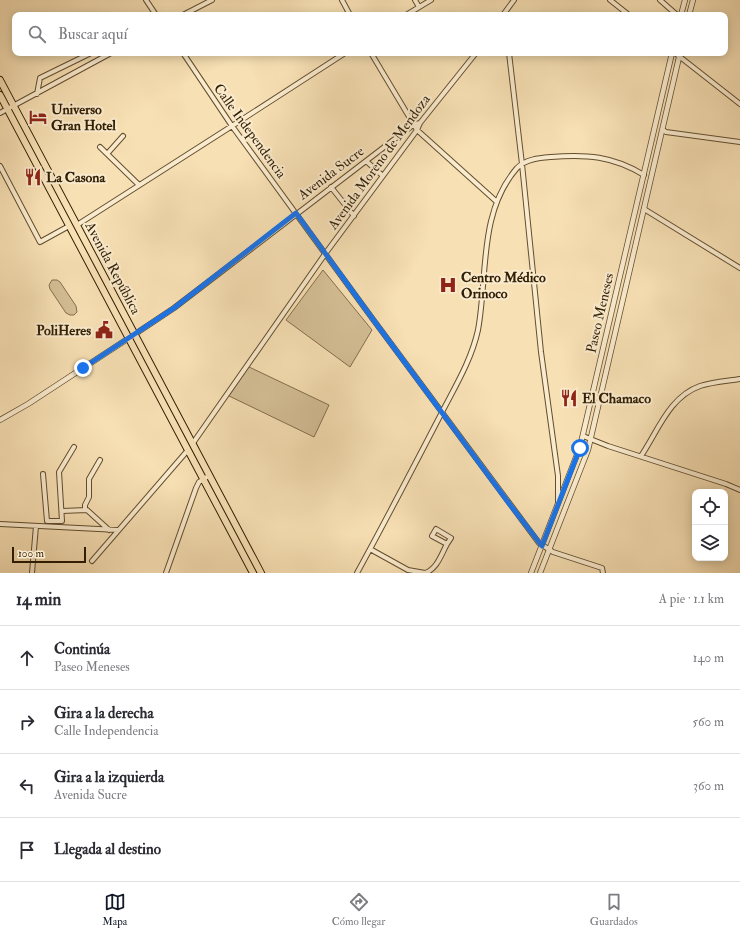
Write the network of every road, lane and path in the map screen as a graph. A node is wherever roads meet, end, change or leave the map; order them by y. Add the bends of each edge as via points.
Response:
1 (146, 0) edge
2 (212, 0) edge
3 (342, 0) edge
4 (415, 0) edge
5 (431, 0) edge
6 (514, 0) edge
7 (610, 0) edge
8 (660, 0) edge
9 (685, 0) edge
10 (693, 0) edge
11 (419, 7) junction
12 (154, 12) edge
13 (188, 12) edge
14 (348, 12) edge
15 (411, 12) edge
16 (505, 12) edge
17 (625, 12) edge
18 (674, 12) edge
19 (682, 12) edge
20 (690, 12) edge
21 (85, 56) edge
22 (106, 56) edge
23 (185, 56) edge
24 (340, 56) edge
25 (373, 56) edge
26 (474, 56) edge
27 (509, 56) edge
28 (673, 56) edge
29 (680, 56) edge
30 (681, 56) edge
31 (102, 58) joint
32 (0, 80) edge
33 (37, 94) junction
34 (0, 96) edge
35 (740, 104) edge
36 (14, 106) junction
37 (8, 110) junction
38 (0, 113) edge
39 (420, 123) junction
40 (413, 125) junction
41 (232, 126) junction
42 (417, 130) junction
43 (663, 130) junction
44 (123, 136) dead end
45 (740, 142) edge
46 (100, 147) dead end
47 (107, 154) junction
48 (366, 161) junction
49 (522, 164) junction
50 (0, 166) edge
51 (644, 175) junction
52 (383, 176) junction
53 (139, 185) junction
54 (331, 187) junction
55 (497, 202) junction
56 (644, 209) junction
57 (296, 213) junction
58 (354, 216) junction
59 (77, 225) junction
60 (69, 226) junction
61 (325, 254) junction
62 (740, 268) edge
63 (135, 334) junction
64 (128, 338) junction
65 (740, 379) edge
66 (442, 413) junction
67 (0, 420) edge
68 (583, 436) junction
69 (590, 439) junction
70 (193, 443) junction
71 (74, 447) dead end
72 (188, 450) junction
73 (641, 456) junction
74 (100, 460) dead end
75 (43, 474) dead end
76 (210, 475) junction
77 (204, 479) junction
78 (740, 490) edge
79 (558, 504) junction
80 (84, 510) junction
81 (62, 511) junction
82 (0, 524) edge
83 (36, 526) junction
84 (109, 530) junction
85 (118, 530) junction
86 (447, 544) junction
87 (545, 548) junction
88 (370, 549) junction
89 (92, 561) dead end
90 (32, 573) edge
91 (166, 573) edge
92 (253, 573) edge
93 (261, 573) edge
94 (356, 573) edge
95 (425, 573) edge
96 (531, 573) edge
97 (540, 573) edge
98 (602, 573) edge

1 - 12 street
2 - 13 street
3 - 14 street
4 - 11 street
5 - 11 street
6 - 16 street
7 - 17 street
8 - 18 street
9 - 19 street
10 - 20 street
11 - 15 street
21 - 33 street via 40,78
22 - 31 street
23 - 41 street, Calle Independencia
24 - 41 street
25 - 40 street
26 - 39 street, Avenida Moreno de Mendoza
27 - 49 street
28 - 51 street, Paseo Meneses
29 - 43 street, Paseo Meneses
30 - 35 street
31 - 33 street
32 - 36 main road, Avenida República
33 - 36 street
34 - 37 main road, Avenida República
36 - 37 street
36 - 59 main road, Avenida República
37 - 38 street
37 - 60 main road, Avenida República
39 - 40 street, Avenida Sucre
39 - 42 street, Avenida Moreno de Mendoza
40 - 42 street
40 - 48 street, Avenida Sucre
41 - 53 street
41 - 57 street, Calle Independencia
42 - 52 street, Avenida Moreno de Mendoza
42 - 55 street
43 - 45 street
43 - 56 street, Paseo Meneses
44 - 47 street
46 - 47 street
47 - 53 street
48 - 52 street
48 - 54 street, Avenida Sucre
49 - 51 street via 541,158 584,156 620,164
49 - 55 street
49 - 79 street via 541,352 558,476
50 - 60 street via 40,242
51 - 68 street, Paseo Meneses
52 - 58 street, Avenida Moreno de Mendoza
53 - 59 street
54 - 57 street, Avenida Sucre
54 - 58 street
55 - 66 street via 486,246 474,346
56 - 62 street
56 - 69 street, Paseo Meneses
57 - 61 street, Calle Independencia
57 - 63 street, Avenida Sucre via 174,308
58 - 61 street, Avenida Moreno de Mendoza
59 - 63 main road, Avenida República
60 - 64 main road, Avenida República
61 - 66 street, Calle Independencia
61 - 70 street, Avenida Moreno de Mendoza
63 - 64 street, Avenida Sucre
63 - 70 main road, Avenida República
64 - 67 street, Avenida Sucre
64 - 72 main road, Avenida República
65 - 73 street via 701,386 687,392 674,403
66 - 87 street, Calle Independencia via 534,538
66 - 88 street
68 - 69 street
68 - 79 street, Paseo Meneses
69 - 73 street
69 - 87 street, Paseo Meneses via 583,463
70 - 76 main road, Avenida República
71 - 81 street via 59,472
72 - 77 main road, Avenida República
72 - 85 street
73 - 78 street
74 - 80 street via 90,479 89,497
75 - 81 street via 47,521 62,521
76 - 77 street
76 - 93 main road, Avenida República
77 - 91 street via 196,488
77 - 92 main road, Avenida República
79 - 87 street, Paseo Meneses
80 - 81 street
80 - 84 street
82 - 83 street
83 - 84 street
83 - 90 street
84 - 85 street
85 - 89 street
86 - 86 street via 432,536 436,528 451,538
86 - 95 street via 431,571
87 - 96 street, Paseo Meneses
87 - 97 street, Paseo Meneses
87 - 98 street via 602,568
88 - 94 street
88 - 95 street via 408,570

